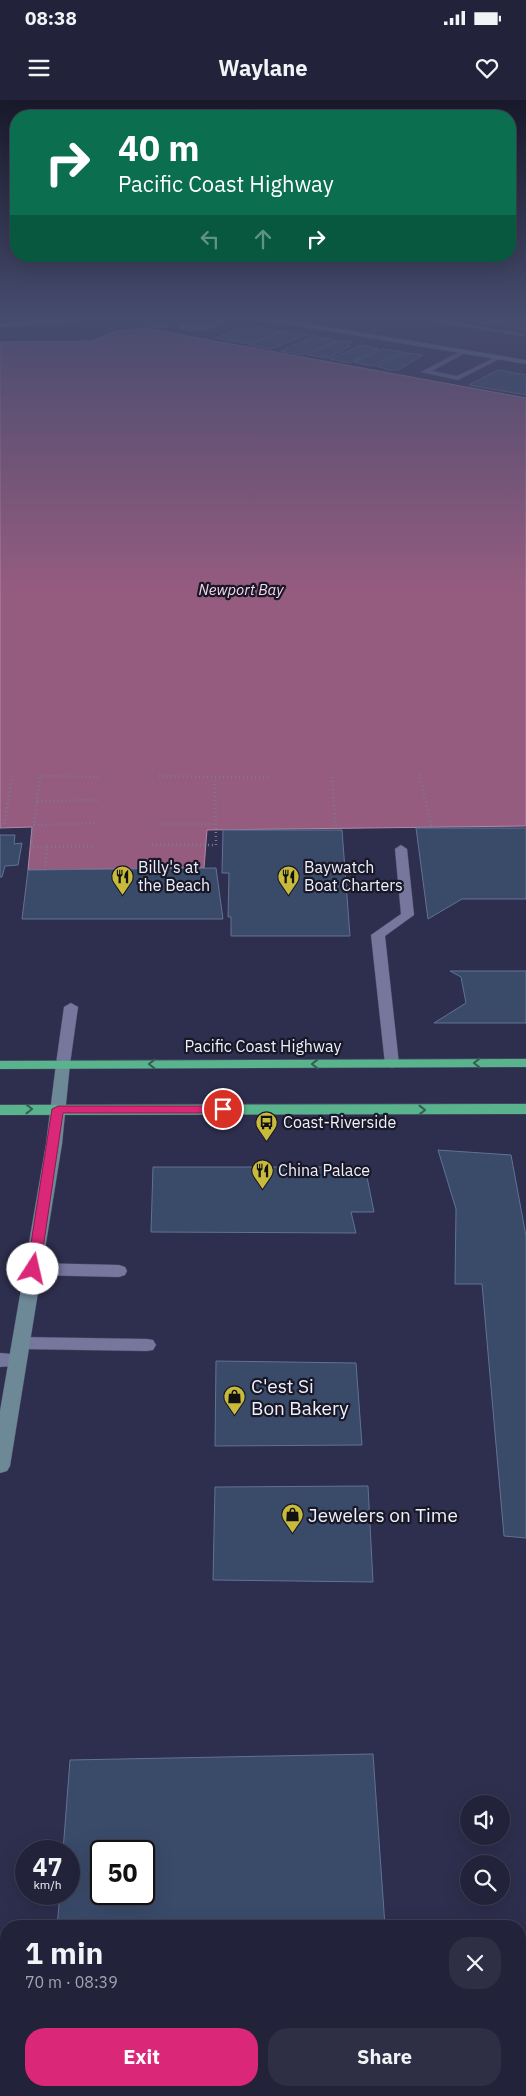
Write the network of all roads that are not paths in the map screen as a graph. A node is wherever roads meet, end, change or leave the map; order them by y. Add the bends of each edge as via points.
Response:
1 (401, 849) dead end
2 (71, 1007) dead end
3 (526, 1063) edge
4 (63, 1064) junction
5 (392, 1064) junction
6 (0, 1065) edge
7 (58, 1109) junction
8 (526, 1109) edge
9 (0, 1110) edge
10 (33, 1269) junction
11 (119, 1271) dead end
12 (147, 1345) dead end
13 (13, 1354) edge
14 (0, 1466) edge

1 - 5 street via 408,915 378,935
2 - 4 street
3 -> 5 highway, Pacific Coast Highway
5 -> 4 highway, Pacific Coast Highway
4 - 6 highway, Pacific Coast Highway
4 - 7 main road
7 -> 8 highway
9 -> 7 highway
7 - 10 main road
10 - 11 street
10 - 13 main road
12 - 13 street
13 - 14 main road

